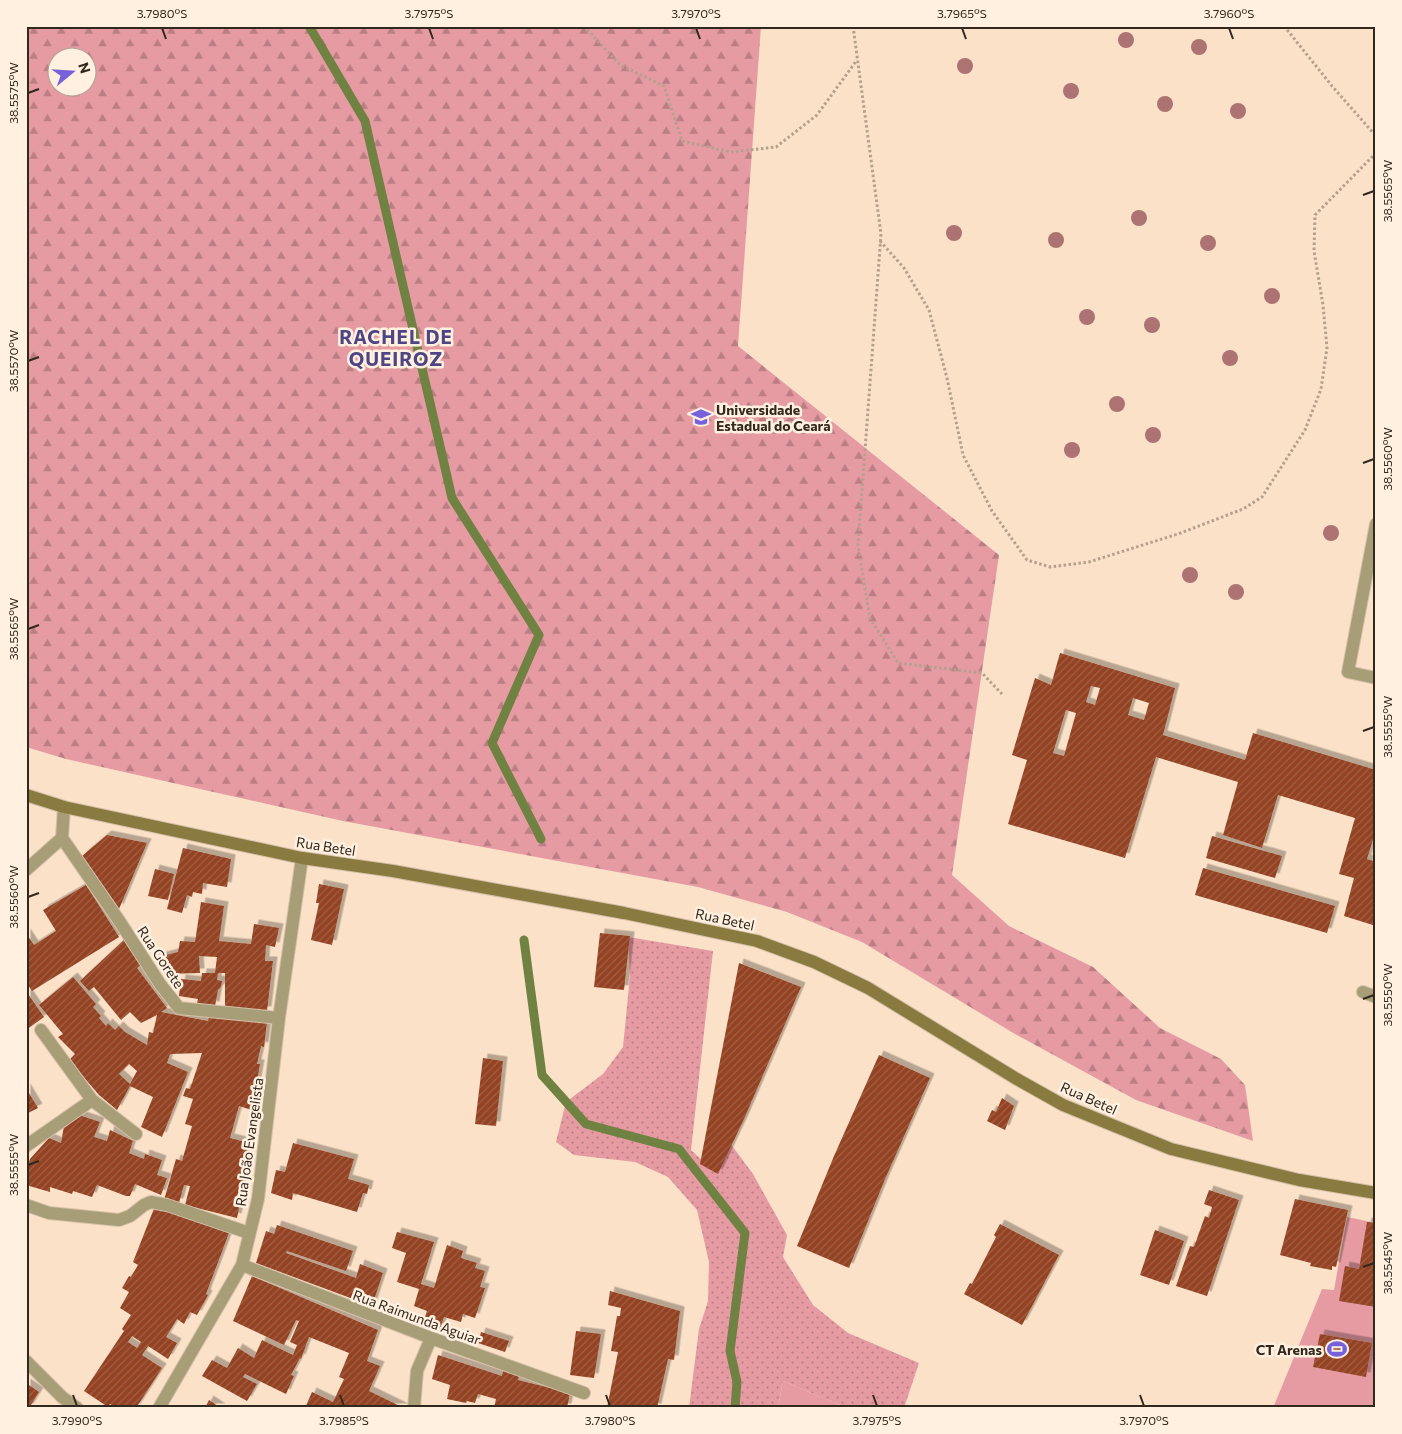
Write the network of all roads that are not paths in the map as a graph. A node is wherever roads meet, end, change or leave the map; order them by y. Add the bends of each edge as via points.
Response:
1 (1376, 524) edge
2 (1376, 678) edge
3 (26, 795) edge
4 (64, 807) junction
5 (62, 838) junction
6 (302, 858) junction
7 (26, 870) edge
8 (1363, 992) dead end
9 (1376, 997) edge
10 (279, 1018) junction
11 (41, 1030) dead end
12 (92, 1100) junction
13 (136, 1134) dead end
14 (26, 1146) edge
15 (1376, 1193) edge
16 (26, 1205) edge
17 (249, 1233) junction
18 (242, 1266) junction
19 (431, 1338) junction
20 (26, 1361) edge
21 (584, 1393) dead end
22 (59, 1403) edge
23 (77, 1408) edge
24 (159, 1408) edge
25 (414, 1408) edge

1 - 2 street via 1348,672
3 - 4 street, Rua Betel
4 - 5 street
4 - 6 street, Rua Betel
5 - 7 street
5 - 10 street, Rua Gorete via 179,1008
6 - 10 street, Rua João Evangelista
6 - 15 street, Rua Betel via 393,871 624,913 757,941 814,962 868,988 1063,1105 1171,1150 1298,1180
8 - 9 street
10 - 17 street, Rua João Evangelista via 258,1199
11 - 12 street
12 - 13 street
12 - 14 street
16 - 17 street via 49,1213 119,1220 151,1202 176,1207
17 - 18 street, Rua João Evangelista
18 - 19 street, Rua Raimunda Aguiar
18 - 24 street, Rua João Evangelista
19 - 21 street, Rua Raimunda Aguiar
19 - 25 street via 417,1371
20 - 22 street
22 - 23 street

